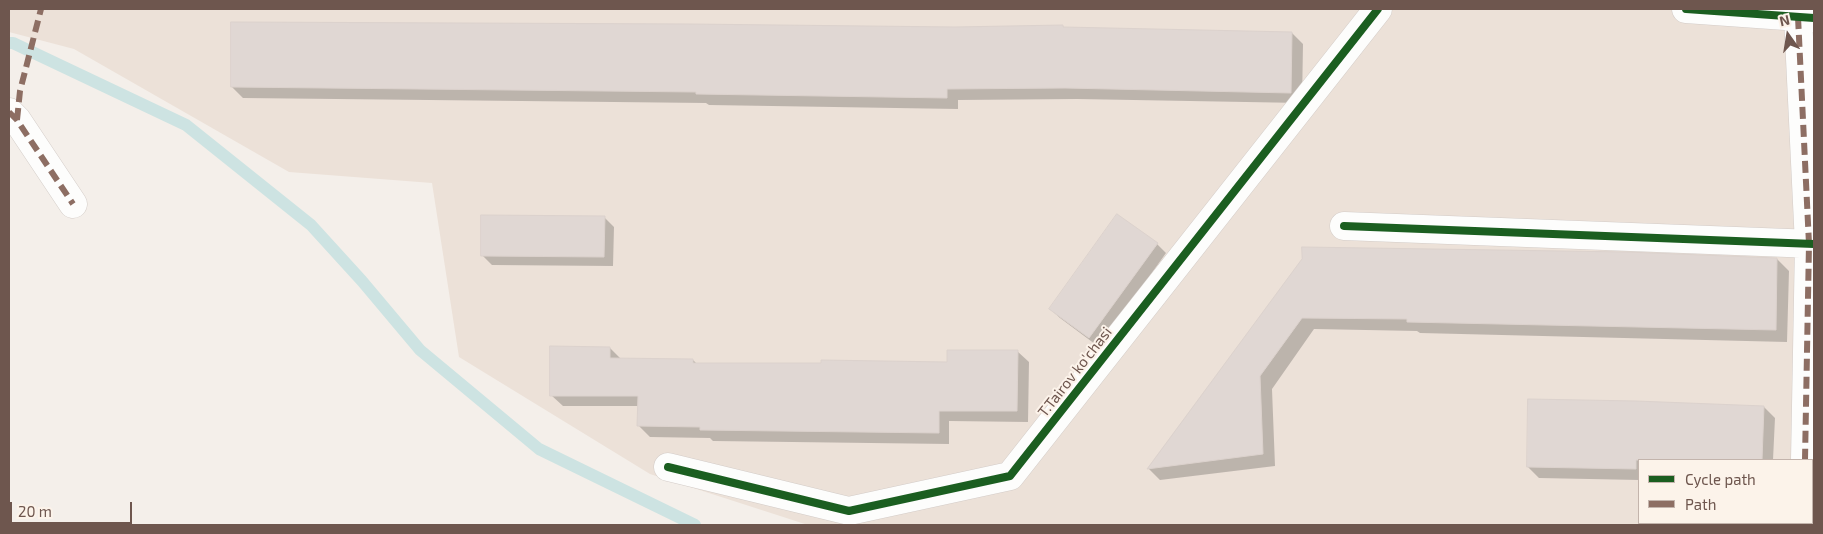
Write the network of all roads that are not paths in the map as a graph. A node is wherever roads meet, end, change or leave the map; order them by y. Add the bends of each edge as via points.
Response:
1 (1378, 9) edge
2 (1686, 9) edge
3 (1806, 17) edge
4 (9, 112) edge
5 (73, 204) dead end
6 (1344, 226) dead end
7 (1811, 244) edge
8 (1805, 459) edge
9 (668, 468) dead end

1 - 9 street, T.Tairov ko'chasi via 1010,476 849,511
2 - 3 street
3 - 7 street
4 - 5 street
6 - 7 street
7 - 8 street

